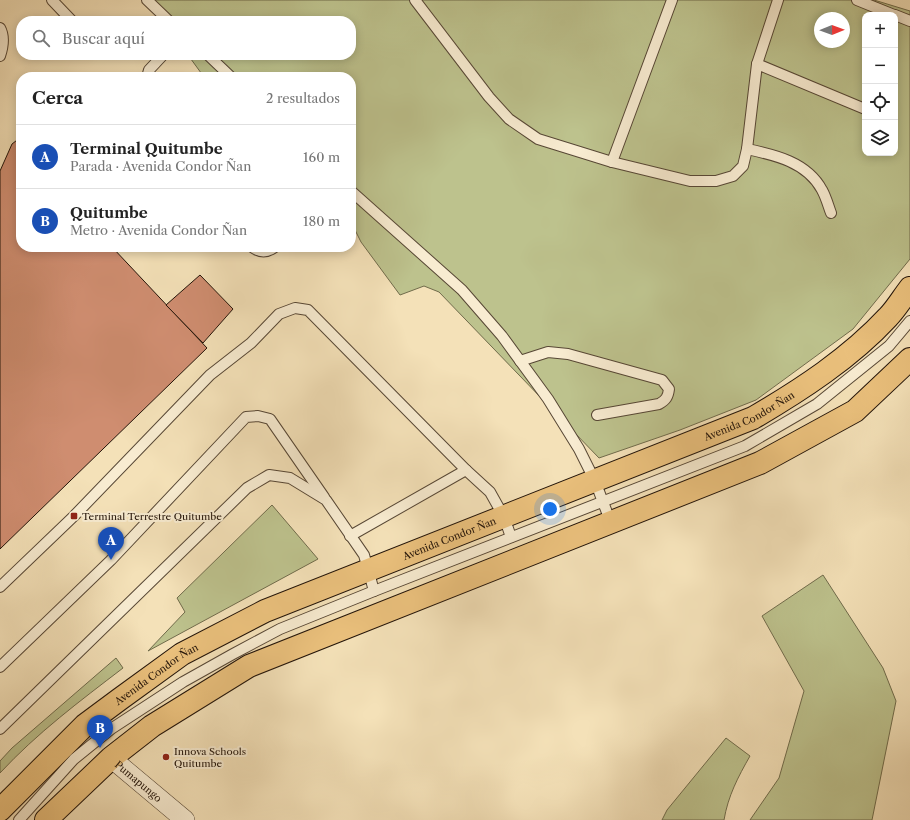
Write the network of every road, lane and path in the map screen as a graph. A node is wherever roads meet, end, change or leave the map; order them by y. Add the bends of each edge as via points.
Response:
1 (52, 0) edge
2 (147, 0) edge
3 (415, 0) edge
4 (672, 0) edge
5 (778, 0) edge
6 (857, 0) edge
7 (887, 12) edge
8 (67, 16) edge
9 (164, 16) edge
10 (898, 16) edge
11 (910, 21) edge
12 (0, 28) edge
13 (0, 56) edge
14 (158, 60) edge
15 (213, 60) edge
16 (756, 64) junction
17 (148, 72) edge
18 (226, 72) edge
19 (862, 108) edge
20 (747, 149) junction
21 (612, 162) junction
22 (356, 195) edge
23 (832, 213) dead end
24 (910, 288) edge
25 (910, 321) edge
26 (910, 359) edge
27 (520, 361) junction
28 (597, 415) dead end
29 (466, 470) junction
30 (595, 481) junction
31 (326, 500) junction
32 (602, 502) junction
33 (504, 517) junction
34 (611, 523) junction
35 (350, 536) junction
36 (511, 537) junction
37 (368, 570) junction
38 (0, 587) edge
39 (374, 591) junction
40 (0, 666) edge
41 (0, 729) edge
42 (111, 758) junction
43 (0, 810) edge
44 (19, 820) edge
45 (46, 820) edge
46 (185, 820) edge

1 - 8 lane
2 - 9 lane
3 - 21 lane via 484,91 509,119 538,139
4 - 21 lane
5 - 16 lane
6 - 7 lane
10 - 11 lane
12 - 13 lane via 3,46
14 - 17 lane
15 - 18 lane
16 - 19 lane
16 - 20 lane
20 - 21 lane via 743,166 733,176 716,181 690,181
20 - 23 lane via 773,155 804,169 821,189
22 - 27 lane via 462,290
24 - 30 main road, Avenida Condor Ñan via 889,317 853,351 787,398 753,418
25 - 32 lane via 889,346 817,404 745,446
26 - 34 main road via 855,411 800,443 760,464
27 - 28 lane via 548,352 568,354 662,380 669,389 668,396 658,404
27 - 30 lane via 548,399
29 - 33 lane via 490,492
29 - 35 lane
29 - 38 lane via 308,310 295,308 279,314 251,343 210,375 74,516
30 - 32 lane
30 - 33 main road, Avenida Condor Ñan
31 - 35 lane
31 - 40 lane via 270,419 258,416 246,418 111,560
31 - 41 lane via 290,478 270,474 247,488
32 - 34 lane
32 - 36 lane
33 - 36 lane
33 - 37 main road, Avenida Condor Ñan
34 - 42 main road via 249,666 152,726
35 - 37 lane via 364,555
36 - 39 lane
37 - 39 lane
37 - 43 main road, Avenida Condor Ñan via 265,611 182,654 85,725
39 - 44 lane via 280,629 183,682 111,729 74,759
42 - 45 main road
42 - 46 street, Pumapungo

